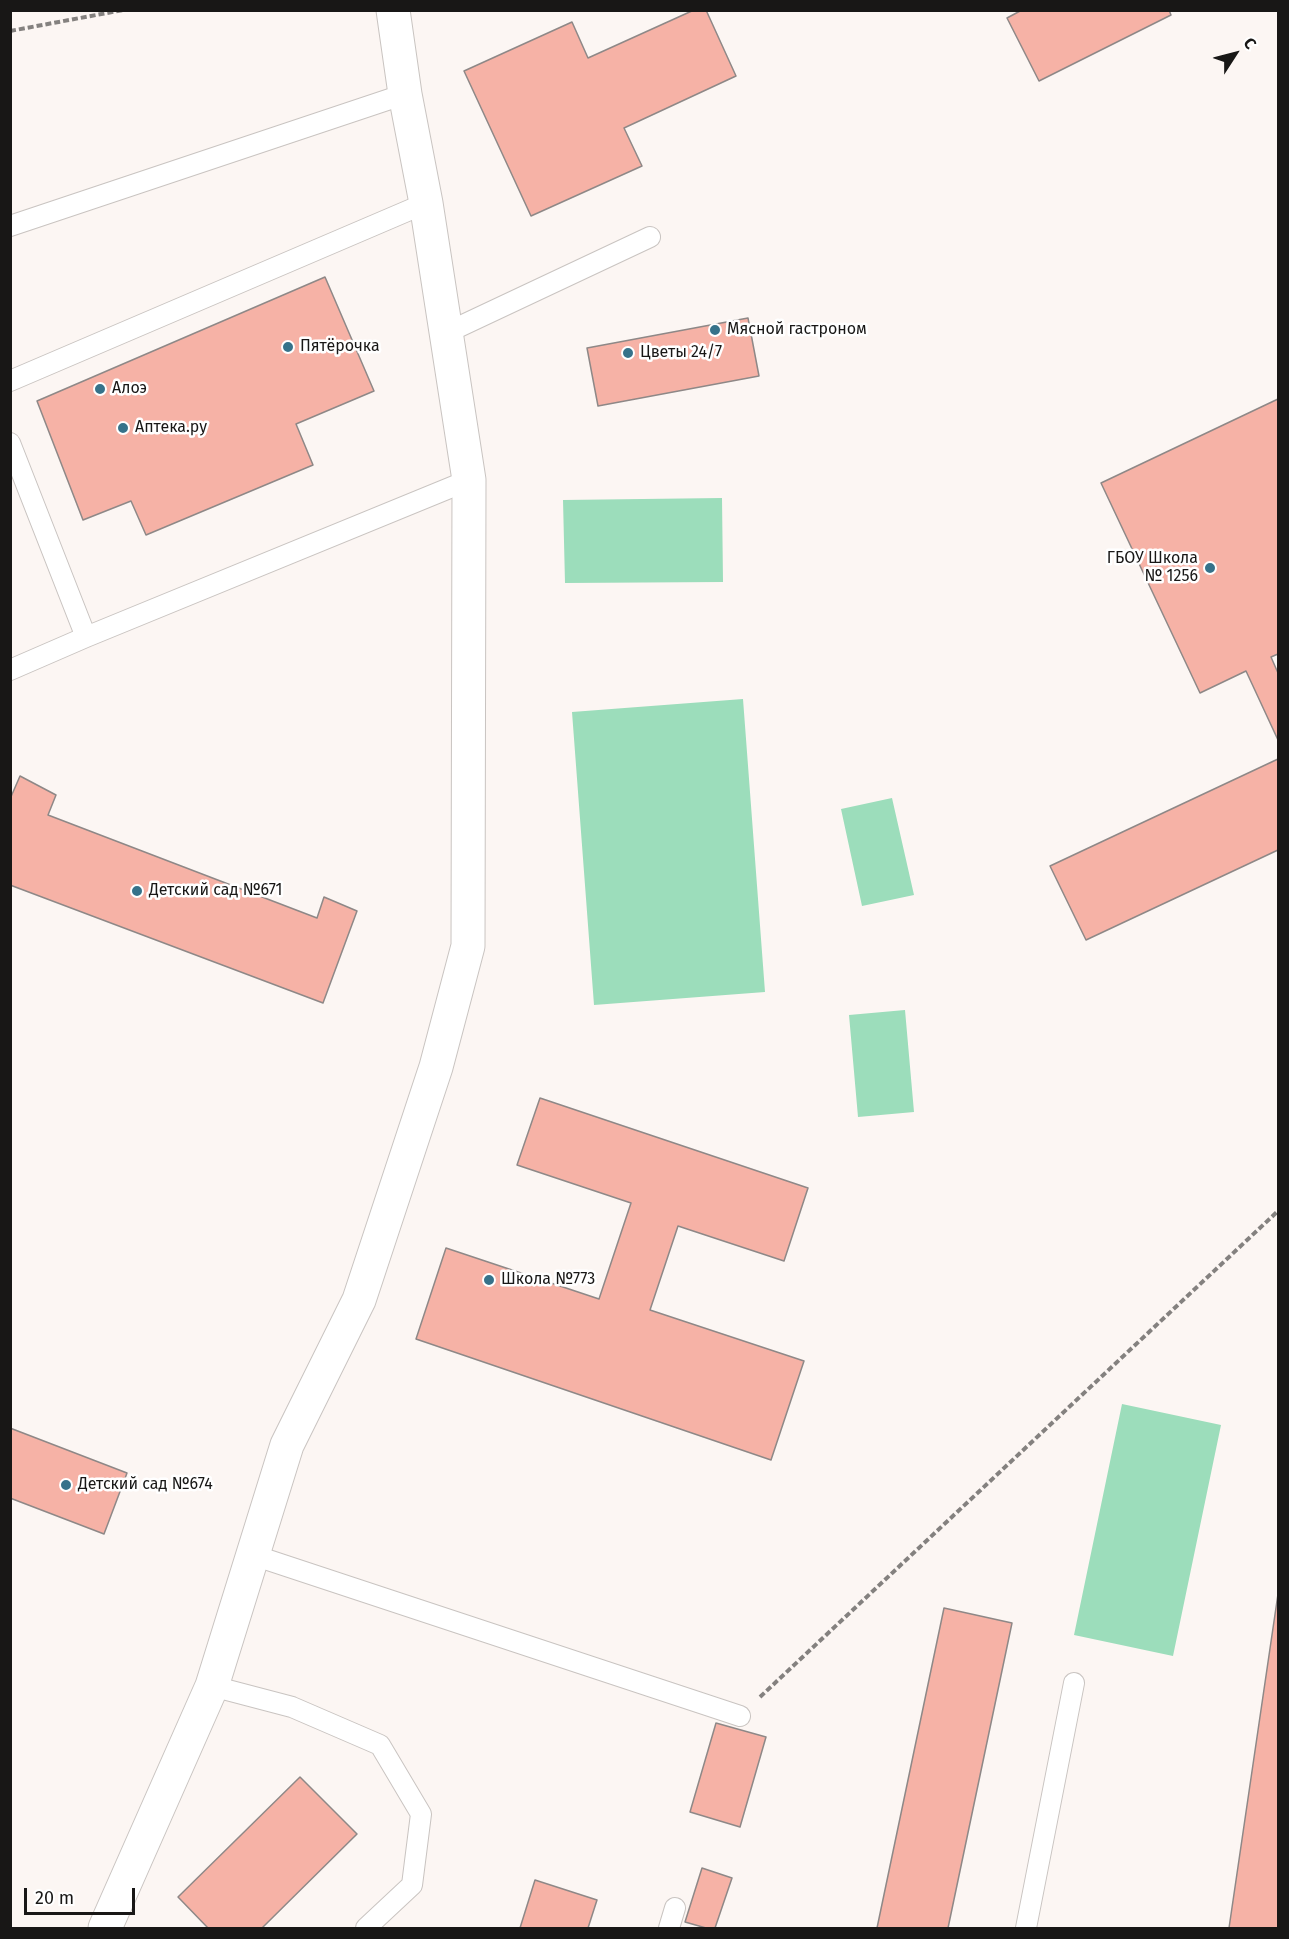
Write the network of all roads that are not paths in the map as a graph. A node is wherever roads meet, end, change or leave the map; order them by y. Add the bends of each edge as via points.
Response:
1 (393, 10) edge
2 (405, 94) junction
3 (426, 203) junction
4 (10, 226) edge
5 (650, 237) dead end
6 (446, 333) junction
7 (10, 381) edge
8 (10, 443) edge
9 (469, 480) junction
10 (86, 637) junction
11 (10, 670) edge
12 (253, 1555) junction
13 (1074, 1683) dead end
14 (212, 1686) junction
15 (740, 1716) road end
16 (675, 1908) dead end
17 (105, 1929) edge
18 (366, 1929) edge
19 (669, 1929) edge
20 (1026, 1929) edge

1 - 2 street
2 - 3 street
2 - 4 lane
3 - 6 street
3 - 7 lane
5 - 6 lane
6 - 9 street
8 - 10 lane
9 - 10 lane
9 - 12 street via 468,946 436,1067 359,1300 287,1445
10 - 11 lane
12 - 14 street
12 - 15 lane
13 - 20 lane
14 - 17 street
14 - 18 lane via 292,1707 380,1745 421,1814 412,1885
16 - 19 lane

